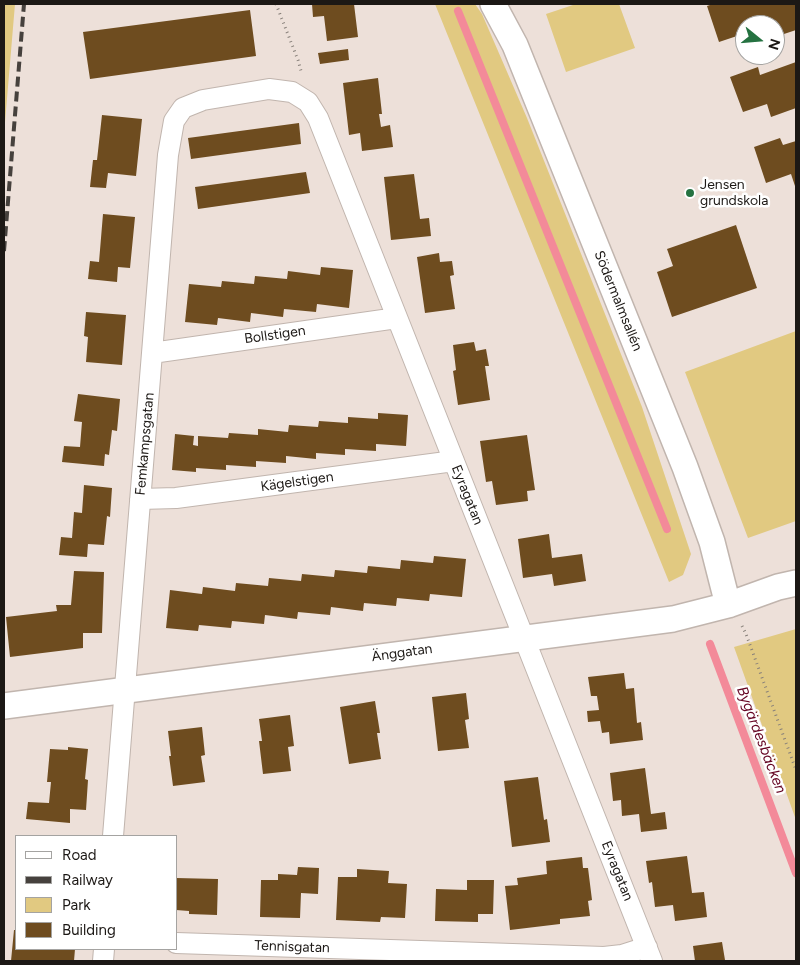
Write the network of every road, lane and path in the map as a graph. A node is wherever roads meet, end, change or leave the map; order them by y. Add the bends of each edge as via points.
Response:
1 (276, 4) edge
2 (493, 4) edge
3 (308, 102) junction
4 (397, 318) junction
5 (152, 352) junction
6 (454, 461) junction
7 (140, 499) junction
8 (796, 583) edge
9 (728, 605) junction
10 (524, 637) junction
11 (125, 690) junction
12 (4, 706) edge
13 (796, 770) edge
14 (113, 835) edge
15 (178, 944) edge
16 (649, 954) edge

1 - 3 path via 298,60
2 - 9 street, Södermalmsallén via 516,45 685,467 712,542
3 - 4 street, Eyragatan via 321,126
3 - 5 street, Femkampsgatan via 292,92 269,89 203,100 183,108 174,121 168,155
4 - 5 street, Bollstigen
4 - 6 street, Eyragatan
5 - 7 street, Femkampsgatan
6 - 7 street, Kägelstigen via 176,498
6 - 10 street, Eyragatan
7 - 11 street, Femkampsgatan
8 - 9 street, Änggatan
9 - 10 street, Änggatan via 673,618
9 - 13 path via 746,634
10 - 11 street, Änggatan
10 - 16 street, Eyragatan
11 - 12 street, Änggatan
11 - 14 street, Femkampsgatan
15 - 16 street, Tennisgatan via 604,957

